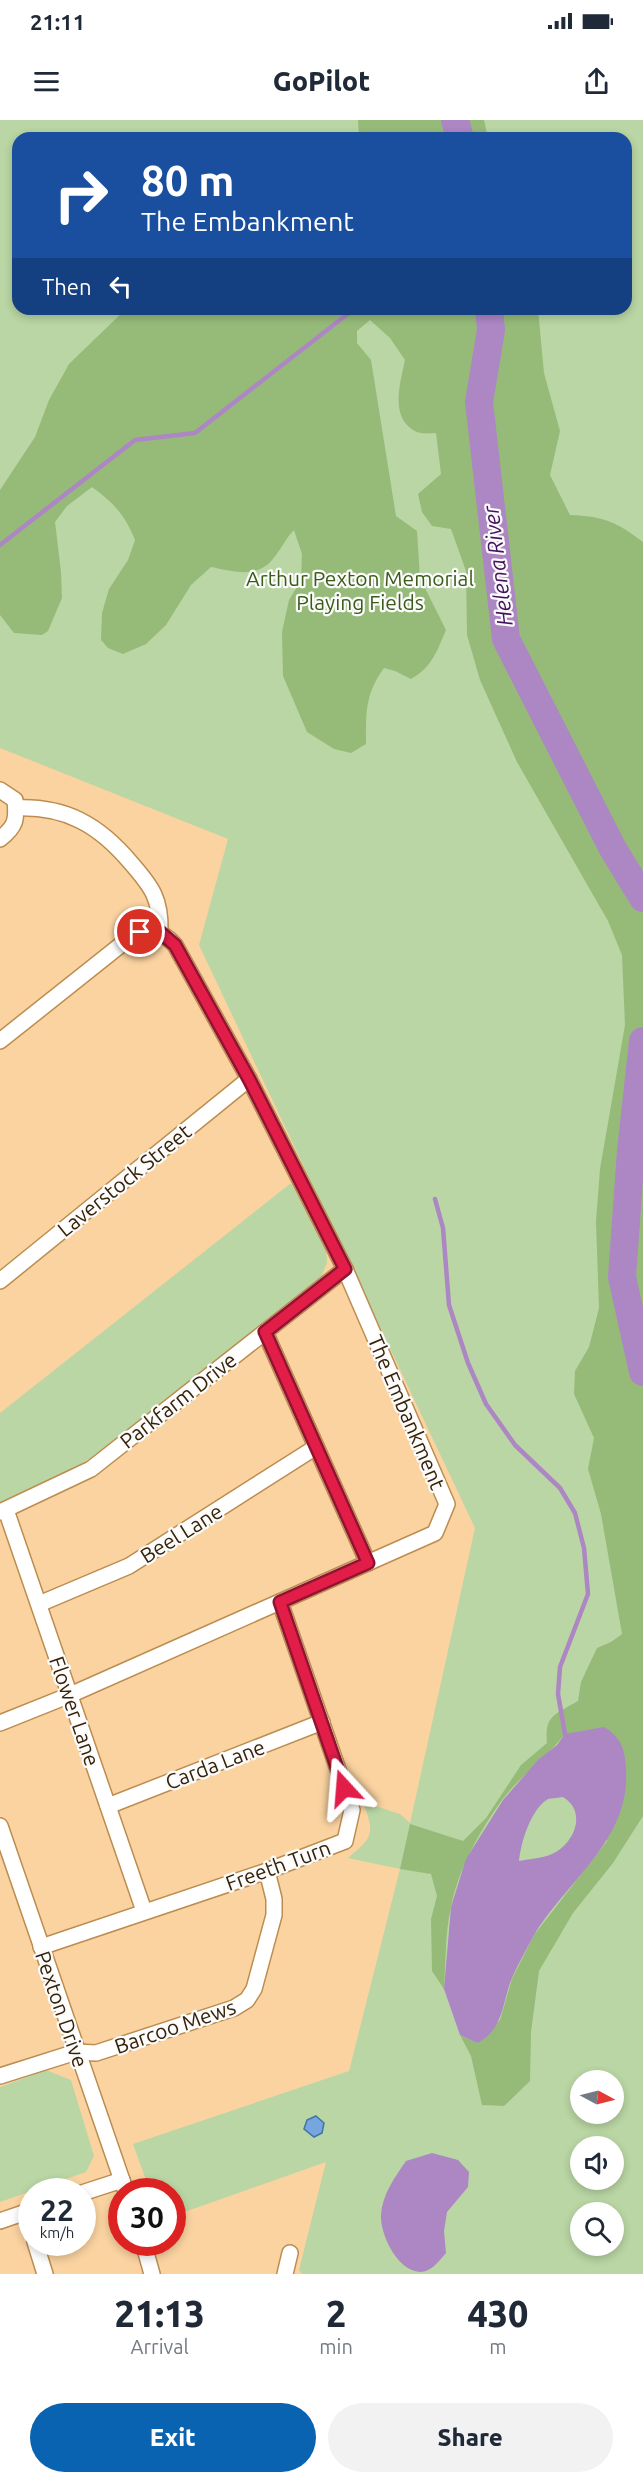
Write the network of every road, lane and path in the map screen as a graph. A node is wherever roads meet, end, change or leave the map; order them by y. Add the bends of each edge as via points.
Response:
1 (0, 790) edge
2 (16, 808) junction
3 (0, 839) edge
4 (160, 932) junction
5 (0, 1041) edge
6 (249, 1079) junction
7 (345, 1269) junction
8 (0, 1281) edge
9 (265, 1332) junction
10 (316, 1447) junction
11 (3, 1511) edge
12 (368, 1563) junction
13 (280, 1602) junction
14 (39, 1604) junction
15 (70, 1695) junction
16 (322, 1722) junction
17 (0, 1723) edge
18 (108, 1806) junction
19 (0, 1826) edge
20 (267, 1871) junction
21 (144, 1911) junction
22 (41, 1947) junction
23 (76, 2052) junction
24 (0, 2076) edge
25 (121, 2178) edge
26 (18, 2215) edge
27 (0, 2221) edge
28 (290, 2253) dead end
29 (39, 2256) edge
30 (147, 2256) edge
31 (45, 2274) edge
32 (152, 2274) edge
33 (285, 2274) edge

1 - 2 street via 15,800
2 - 3 street via 12,829
2 - 4 street via 41,807 78,818 111,840 155,892 161,913
4 - 5 street via 149,930 132,936
4 - 6 street, The Embankment via 175,945
6 - 7 street, The Embankment
6 - 8 street, Laverstock Street
7 - 9 street, Parkfarm Drive
7 - 12 street, The Embankment via 447,1504 435,1533
9 - 10 street
9 - 11 street, Parkfarm Drive via 90,1469
10 - 12 street
10 - 14 street, Beel Lane via 129,1566
11 - 14 street, Flower Lane
12 - 13 street, The Embankment
13 - 15 street, The Embankment
13 - 16 street, Freeth Turn
14 - 15 street, Flower Lane
15 - 17 street, The Embankment
15 - 18 street, Flower Lane
16 - 18 street, Carda Lane
16 - 20 street, Freeth Turn via 352,1810 345,1841
18 - 21 street, Flower Lane
19 - 22 street, Pexton Drive
20 - 21 street, Freeth Turn
20 - 23 street, Barcoo Mews via 274,1915 254,1989 247,2000 234,2008 96,2053
21 - 22 street, Freeth Turn
22 - 23 street, Pexton Drive
23 - 24 street
23 - 25 street, Pexton Drive
26 - 27 street
28 - 33 street
29 - 31 street
30 - 32 street

